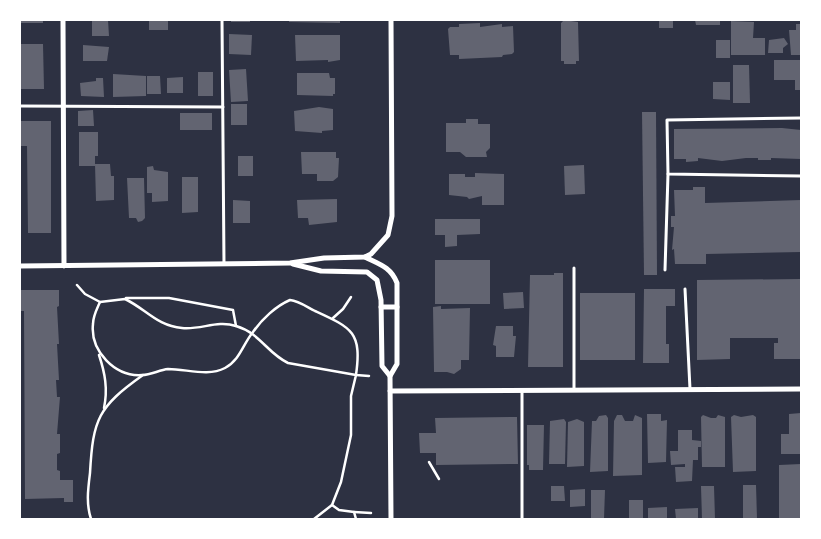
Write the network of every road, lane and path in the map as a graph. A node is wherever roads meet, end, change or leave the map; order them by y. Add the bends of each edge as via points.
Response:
1 (63, 20) edge
2 (222, 20) edge
3 (391, 20) edge
4 (20, 106) edge
5 (63, 106) junction
6 (223, 107) junction
7 (801, 118) edge
8 (668, 174) junction
9 (801, 176) edge
10 (365, 257) junction
11 (290, 263) junction
12 (224, 264) junction
13 (20, 266) edge
14 (64, 266) junction
15 (574, 268) dead end
16 (665, 270) dead end
17 (77, 285) dead end
18 (685, 289) dead end
19 (351, 297) dead end
20 (124, 299) junction
21 (100, 302) junction
22 (381, 307) junction
23 (397, 307) junction
24 (333, 318) junction
25 (236, 326) junction
26 (252, 332) junction
27 (98, 352) junction
28 (143, 375) junction
29 (356, 375) junction
30 (370, 376) dead end
31 (390, 376) junction
32 (801, 389) edge
33 (522, 390) junction
34 (574, 390) junction
35 (690, 390) junction
36 (390, 391) junction
37 (103, 409) junction
38 (429, 462) dead end
39 (439, 479) dead end
40 (332, 505) junction
41 (354, 512) junction
42 (371, 513) dead end
43 (91, 519) edge
44 (314, 519) edge
45 (356, 519) edge
46 (390, 519) edge
47 (522, 519) edge

1 - 5 street
2 - 6 lane
3 - 10 street via 392,226 383,242
4 - 5 lane
5 - 6 lane
5 - 14 street
6 - 12 lane
7 - 8 lane via 668,120
8 - 9 lane
8 - 16 lane
10 - 11 street
10 - 23 street via 394,274
11 - 12 street
11 - 22 street via 321,271 367,272 377,280
12 - 14 street
13 - 14 street
15 - 34 lane
17 - 21 path
18 - 35 lane
19 - 24 path
20 - 21 path
20 - 25 path via 156,321 180,328 218,323
20 - 25 path via 169,298 233,310
21 - 27 path via 92,325
22 - 23 street
22 - 31 street via 382,366
23 - 31 street via 398,364
24 - 26 path via 297,300 290,300
24 - 29 path via 352,332 356,340 359,352
25 - 26 path
26 - 28 path via 241,353 225,368 200,372 169,369
26 - 29 path via 279,359 288,363
27 - 28 path via 114,367
27 - 37 path via 106,383
28 - 37 path
29 - 30 path
29 - 40 path via 351,396 351,435 341,482
31 - 36 street
32 - 35 street
33 - 34 street
33 - 36 street
33 - 47 lane
34 - 35 street
36 - 46 street
37 - 43 path via 92,442 88,502
38 - 39 path
40 - 41 path via 339,510
40 - 44 path
41 - 42 path
41 - 45 path

